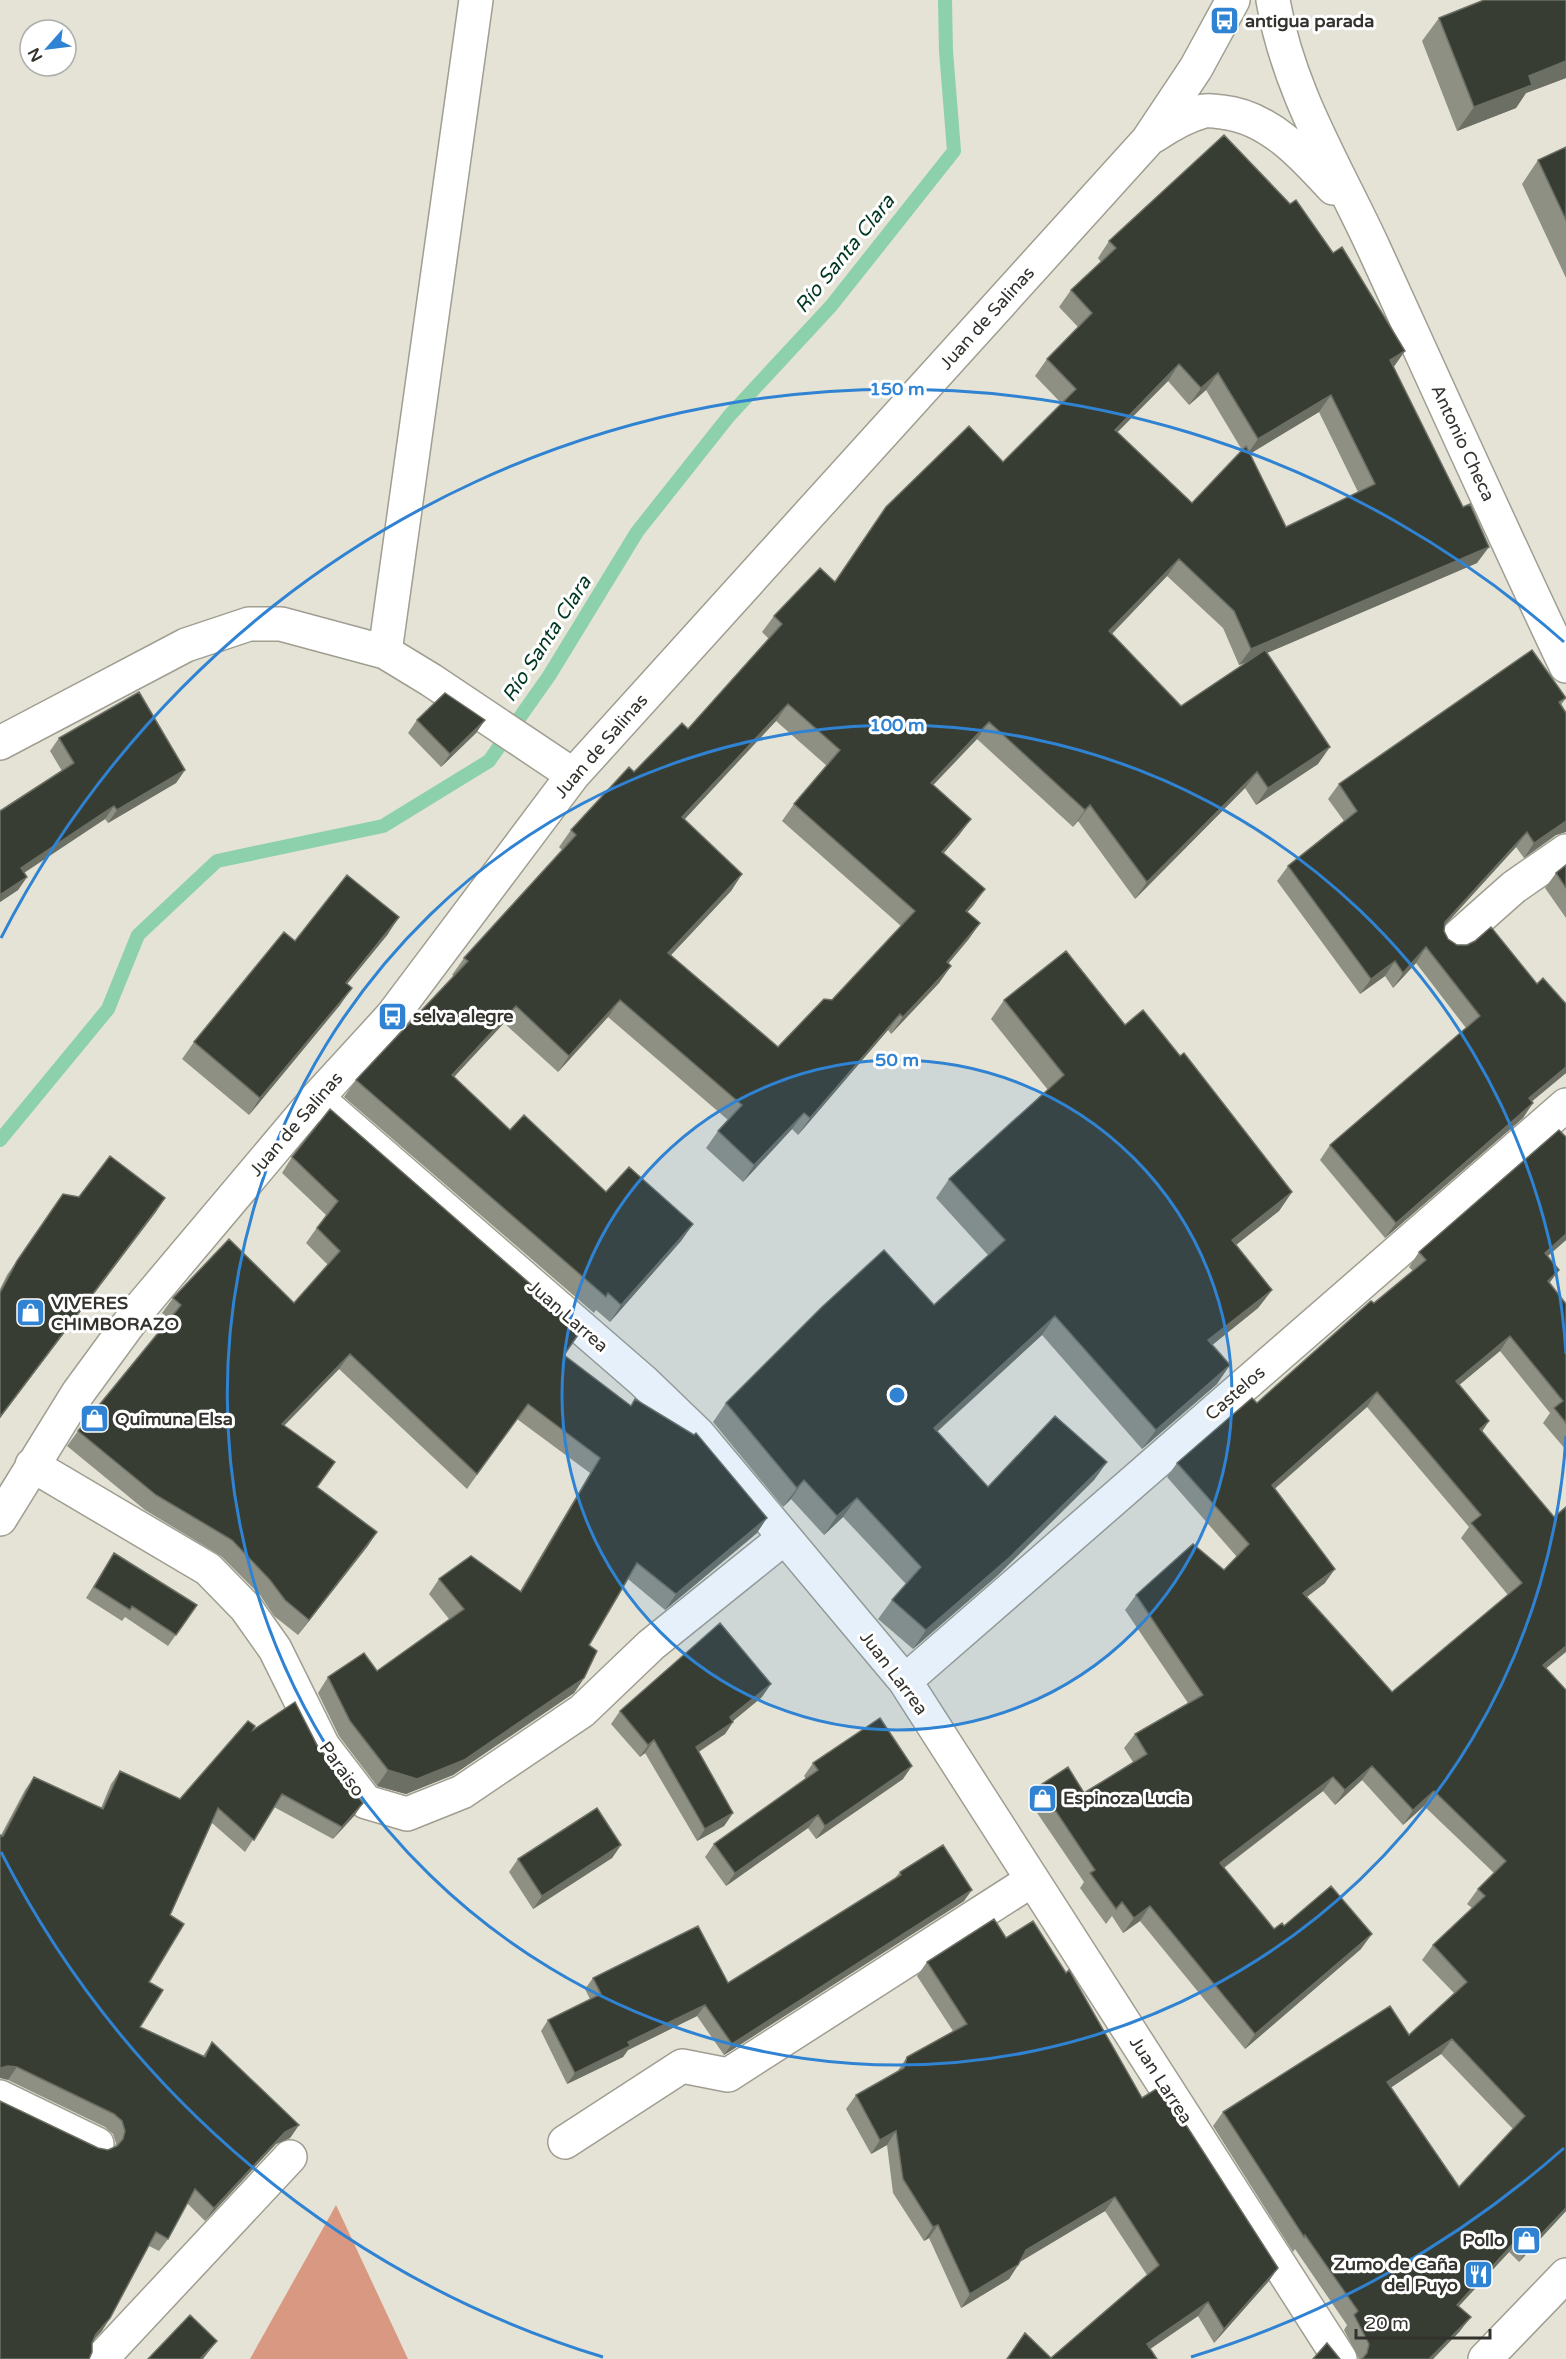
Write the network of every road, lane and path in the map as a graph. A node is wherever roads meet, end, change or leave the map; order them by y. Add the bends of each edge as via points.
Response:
1 (476, 0) edge
2 (1233, 0) edge
3 (1273, 0) edge
4 (1148, 140) junction
5 (1360, 219) junction
6 (384, 652) junction
7 (1566, 666) edge
8 (0, 743) edge
9 (573, 775) junction
10 (1566, 851) edge
11 (1452, 942) edge
12 (317, 1098) junction
13 (1566, 1105) edge
14 (32, 1465) junction
15 (0, 1519) edge
16 (784, 1538) junction
17 (905, 1681) junction
18 (1032, 1880) junction
19 (0, 2097) edge
20 (565, 2142) dead end
21 (97, 2144) dead end
22 (290, 2157) dead end
23 (1566, 2275) edge
24 (101, 2359) edge
25 (1340, 2359) edge
26 (1485, 2359) edge

1 - 6 street
2 - 4 street, Juan de Salinas via 1196,69
3 - 5 street via 1290,70
4 - 5 street via 1178,120 1206,110 1242,114 1275,132 1312,164
4 - 9 street, Juan de Salinas
5 - 7 street, Antonio Checa
6 - 8 street via 281,624 249,624 186,645
6 - 9 street
9 - 12 street, Juan de Salinas via 392,1016
10 - 11 street via 1514,887
12 - 14 street, Juan de Salinas via 141,1307 78,1392
12 - 16 street, Juan Larrea via 642,1381 699,1435
13 - 17 street, Castelos
14 - 15 street, Juan de Salinas
14 - 16 street, Paraiso via 208,1569 246,1608 275,1649 323,1746 366,1802 407,1814 462,1792 582,1711 651,1645
16 - 17 street, Juan Larrea
17 - 18 street, Juan Larrea
18 - 20 street via 728,2076 682,2066
18 - 25 street, Juan Larrea
19 - 21 street
22 - 24 street
23 - 26 street

